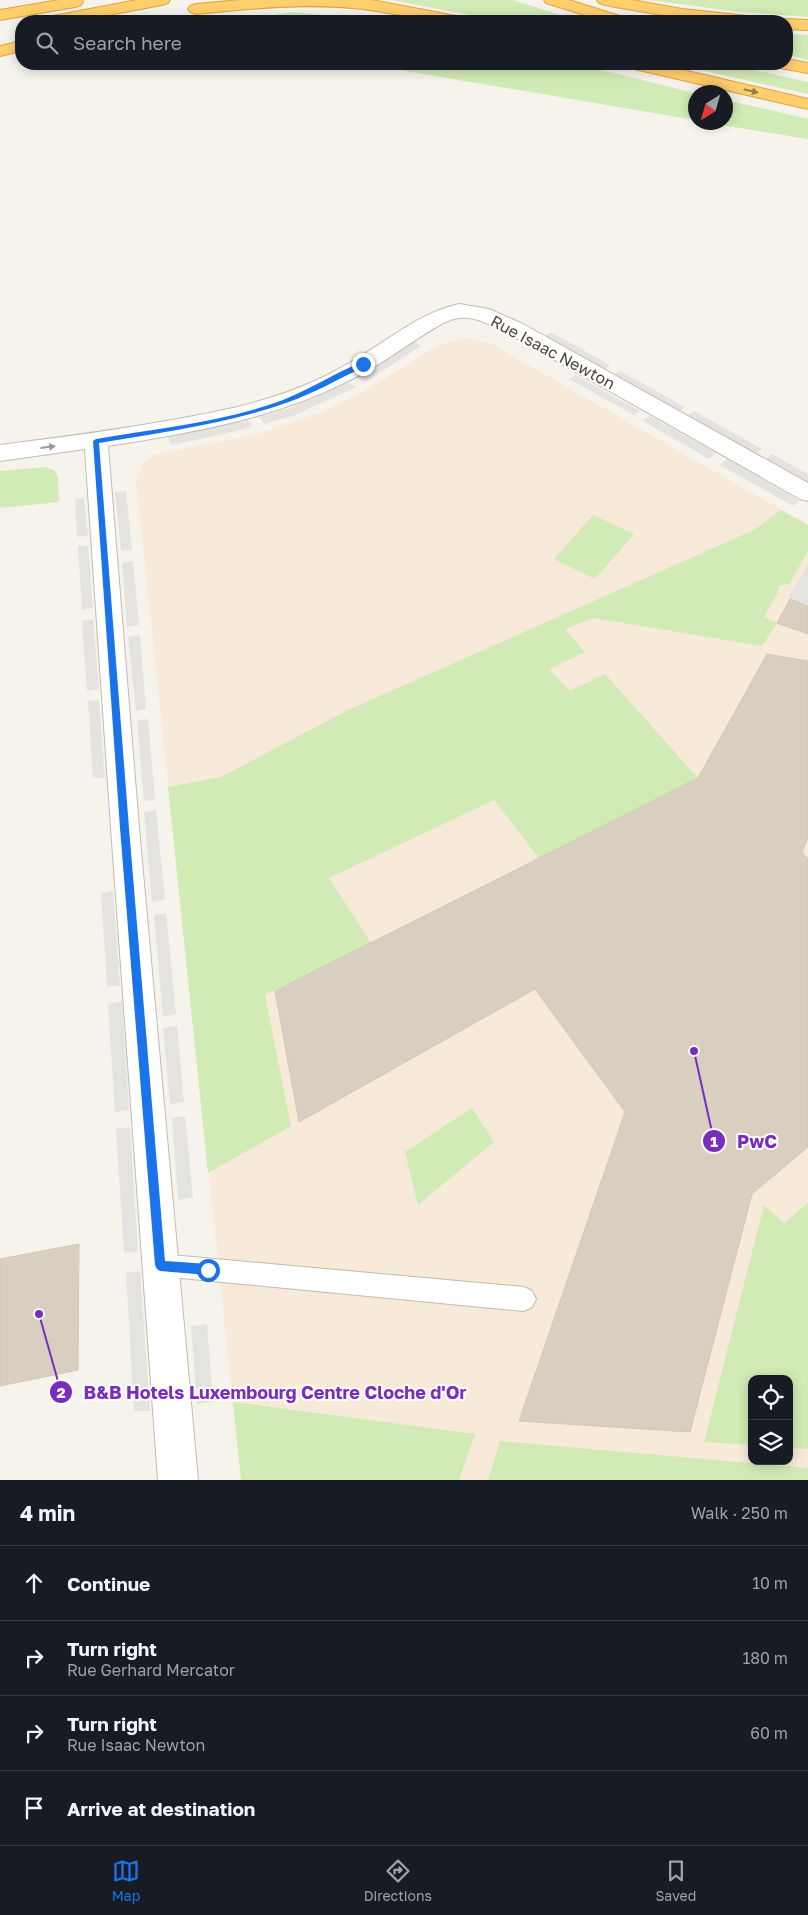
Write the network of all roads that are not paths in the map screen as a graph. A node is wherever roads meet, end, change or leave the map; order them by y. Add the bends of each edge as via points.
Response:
1 (78, 0) edge
2 (86, 0) edge
3 (162, 0) edge
4 (226, 0) edge
5 (552, 0) edge
6 (605, 0) edge
7 (60, 5) junction
8 (196, 9) junction
9 (177, 13) dead end
10 (84, 15) edge
11 (429, 15) edge
12 (601, 15) edge
13 (691, 15) edge
14 (0, 16) edge
15 (793, 24) edge
16 (808, 25) edge
17 (15, 47) edge
18 (0, 51) edge
19 (793, 65) edge
20 (808, 68) edge
21 (662, 70) edge
22 (808, 104) edge
23 (96, 441) junction
24 (0, 454) edge
25 (808, 493) edge
26 (160, 1265) junction
27 (524, 1299) dead end
28 (178, 1480) edge

1 - 7 highway
2 - 7 highway
3 - 10 highway
4 - 8 highway
5 - 12 highway
6 - 13 highway
7 - 14 highway
8 - 9 highway
8 - 11 highway via 318,1 386,7
15 - 16 highway
17 - 18 highway
19 - 20 highway
21 -> 22 highway
24 -> 23 street, Rue Isaac Newton
23 - 25 street, Rue Isaac Newton via 213,421 286,401 363,364 428,323 451,312 470,311 516,329
23 - 26 street
26 - 27 lane
26 - 28 street

